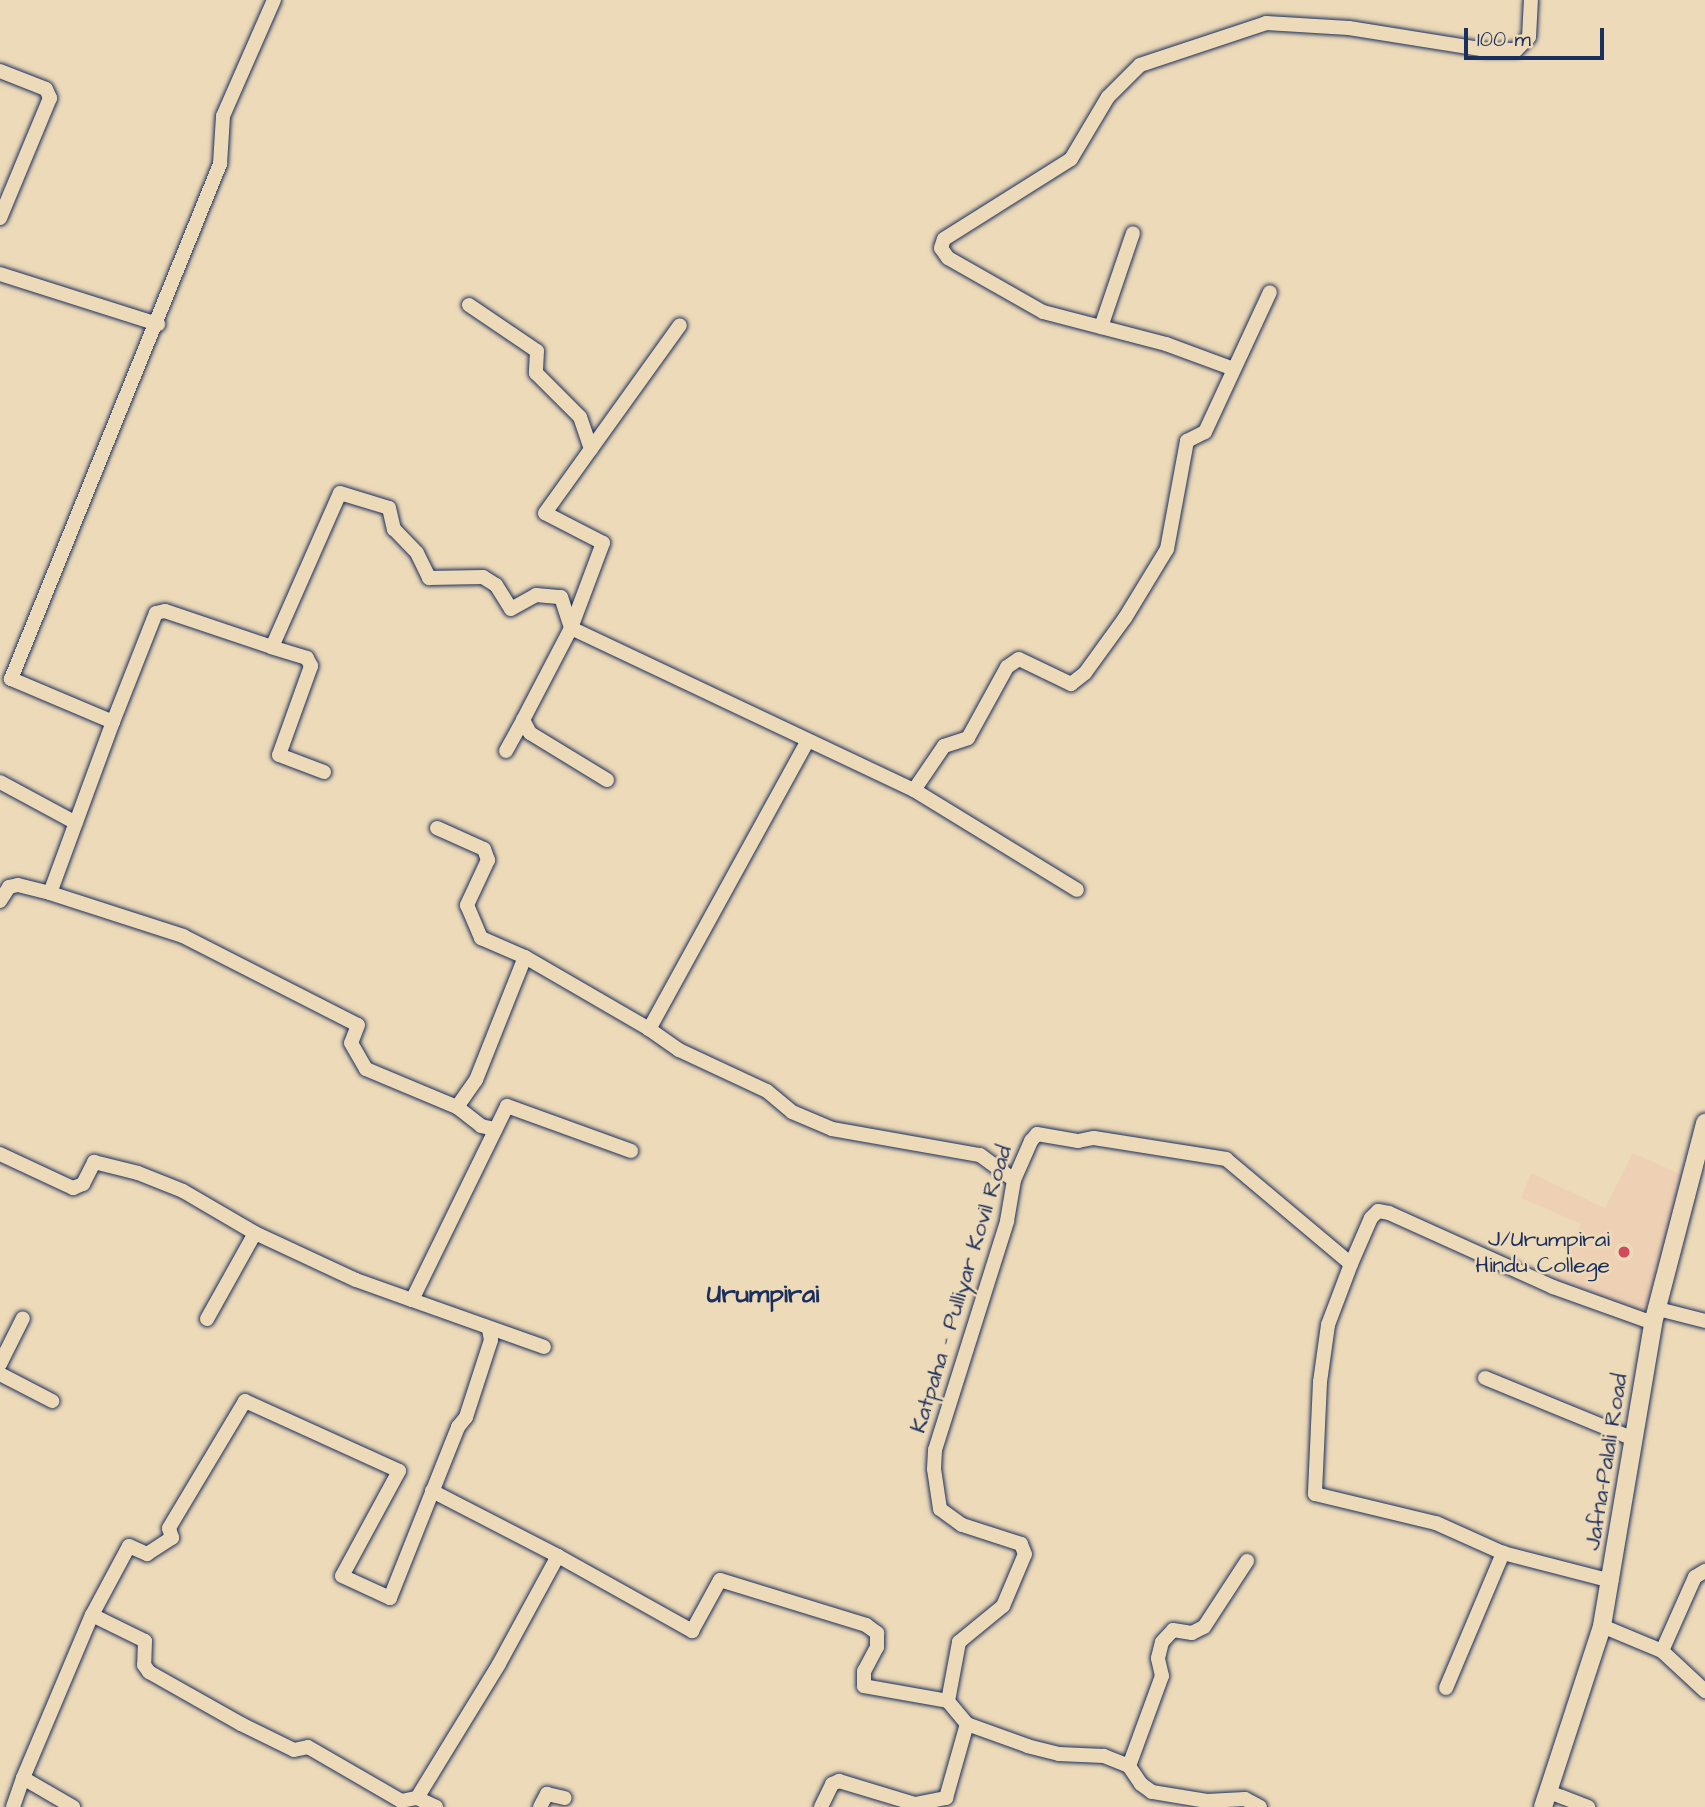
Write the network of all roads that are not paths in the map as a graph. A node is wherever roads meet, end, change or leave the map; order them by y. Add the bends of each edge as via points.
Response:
1 (274, 0) edge
2 (1531, 0) edge
3 (0, 71) edge
4 (0, 218) edge
5 (1133, 233) dead end
6 (0, 274) edge
7 (1269, 292) dead end
8 (469, 305) dead end
9 (158, 324) junction
10 (680, 325) dead end
11 (1101, 327) junction
12 (1231, 368) junction
13 (590, 449) junction
14 (571, 628) junction
15 (272, 647) junction
16 (523, 720) junction
17 (113, 722) junction
18 (807, 742) junction
19 (506, 751) dead end
20 (324, 772) dead end
21 (607, 780) dead end
22 (0, 782) edge
23 (914, 790) junction
24 (76, 822) junction
25 (436, 828) dead end
26 (1077, 890) dead end
27 (50, 893) junction
28 (0, 901) edge
29 (525, 957) junction
30 (649, 1029) junction
31 (457, 1107) junction
32 (1705, 1122) edge
33 (494, 1129) junction
34 (631, 1151) dead end
35 (0, 1154) edge
36 (1014, 1180) junction
37 (255, 1233) junction
38 (1350, 1264) junction
39 (412, 1300) junction
40 (1656, 1316) junction
41 (23, 1318) dead end
42 (207, 1318) dead end
43 (1705, 1321) edge
44 (489, 1329) junction
45 (544, 1347) dead end
46 (0, 1364) edge
47 (0, 1374) edge
48 (1485, 1378) dead end
49 (52, 1401) dead end
50 (1634, 1439) junction
51 (432, 1491) junction
52 (1503, 1553) junction
53 (558, 1556) junction
54 (1247, 1561) dead end
55 (1705, 1571) edge
56 (1611, 1581) junction
57 (92, 1615) junction
58 (1602, 1626) junction
59 (1662, 1651) junction
60 (1446, 1688) dead end
61 (1705, 1691) edge
62 (948, 1701) junction
63 (967, 1724) junction
64 (1129, 1766) junction
65 (23, 1778) junction
66 (417, 1798) junction
67 (565, 1798) dead end
68 (1546, 1800) edge
69 (13, 1807) edge
70 (73, 1807) edge
71 (436, 1807) edge
72 (540, 1807) edge
73 (821, 1807) edge
74 (1258, 1807) edge
75 (1588, 1807) edge

1 - 9 street via 223,116 220,164
2 - 11 street via 1529,37 1516,50 1487,50 1349,28 1266,23 1140,65 1108,97 1071,159 957,229 941,248 948,258 1043,312
3 - 4 street via 46,89 50,98
5 - 11 street
6 - 9 street
7 - 12 street
8 - 13 street via 537,351 536,373 580,417
9 - 17 street via 11,679
10 - 13 street
11 - 12 street
12 - 23 street via 1205,432 1187,441 1167,549 1085,673 1071,684 1063,684 1036,665 1019,659 1013,663 968,738 944,746
13 - 14 street via 545,513 603,542
14 - 15 street via 561,597 536,595 511,609 496,585 483,577 429,578 417,553 394,528 389,508 340,493
14 - 16 street
14 - 18 street
15 - 17 street via 166,611 156,613
15 - 20 street via 307,658 311,666 279,755
16 - 19 street
16 - 21 street via 530,733
17 - 24 street
18 - 23 street
18 - 30 street
22 - 24 street
23 - 26 street
24 - 27 street
25 - 29 street via 484,849 488,860 467,905 481,938
27 - 28 street via 18,885 9,887
27 - 31 street via 183,936 358,1025 351,1043 366,1069
29 - 30 street
29 - 31 street via 476,1080
30 - 36 street via 679,1050 767,1091 792,1112 832,1129 980,1155
31 - 33 street via 481,1126
32 - 40 main road, Jafna-Palali Road
33 - 34 street via 507,1105
33 - 39 street
35 - 37 street via 73,1188 83,1184 94,1162 138,1173 183,1191
36 - 38 street, Katpaha - Pulliyar Kovil Road via 1037,1134 1078,1141 1094,1138 1226,1159
36 - 62 street, Katpaha - Pulliyar Kovil Road via 1007,1221 935,1450 934,1469 940,1509 962,1525 1021,1544 1025,1554 1003,1606 959,1642
37 - 39 street via 355,1280
37 - 42 street
38 - 40 street via 1378,1211 1553,1287
38 - 52 street via 1328,1325 1320,1382 1315,1494 1436,1523
39 - 44 street
40 - 43 street
40 - 50 main road, Jafna-Palali Road
41 - 46 street
44 - 45 street via 503,1329
44 - 51 street via 491,1340 466,1417
47 - 49 street
48 - 50 street
50 - 56 main road, Jafna-Palali Road
51 - 53 street
51 - 57 street via 390,1598 342,1576 399,1471 245,1401 169,1528 172,1538 147,1554 129,1546
52 - 56 street
52 - 60 street
53 - 62 street via 692,1631 720,1580 866,1625 877,1633 877,1647 864,1671 864,1686
53 - 66 street
54 - 64 street via 1204,1628 1192,1633 1173,1630 1162,1642 1158,1658 1162,1676
55 - 59 street via 1695,1577
56 - 58 main road, Jafna-Palali Road
57 - 65 street
57 - 66 street via 145,1641 144,1665 149,1672 241,1724 294,1750 308,1747 401,1801
58 - 59 street
58 - 68 main road, Jafna-Palali Road
59 - 61 street
62 - 63 street
63 - 64 street via 1028,1746 1059,1754 1104,1756
63 - 73 street via 946,1798 915,1804 839,1781 832,1784
64 - 74 street via 1152,1792 1208,1801 1245,1799
65 - 69 street
65 - 70 street
66 - 71 street
67 - 72 street via 547,1794
68 - 75 street

